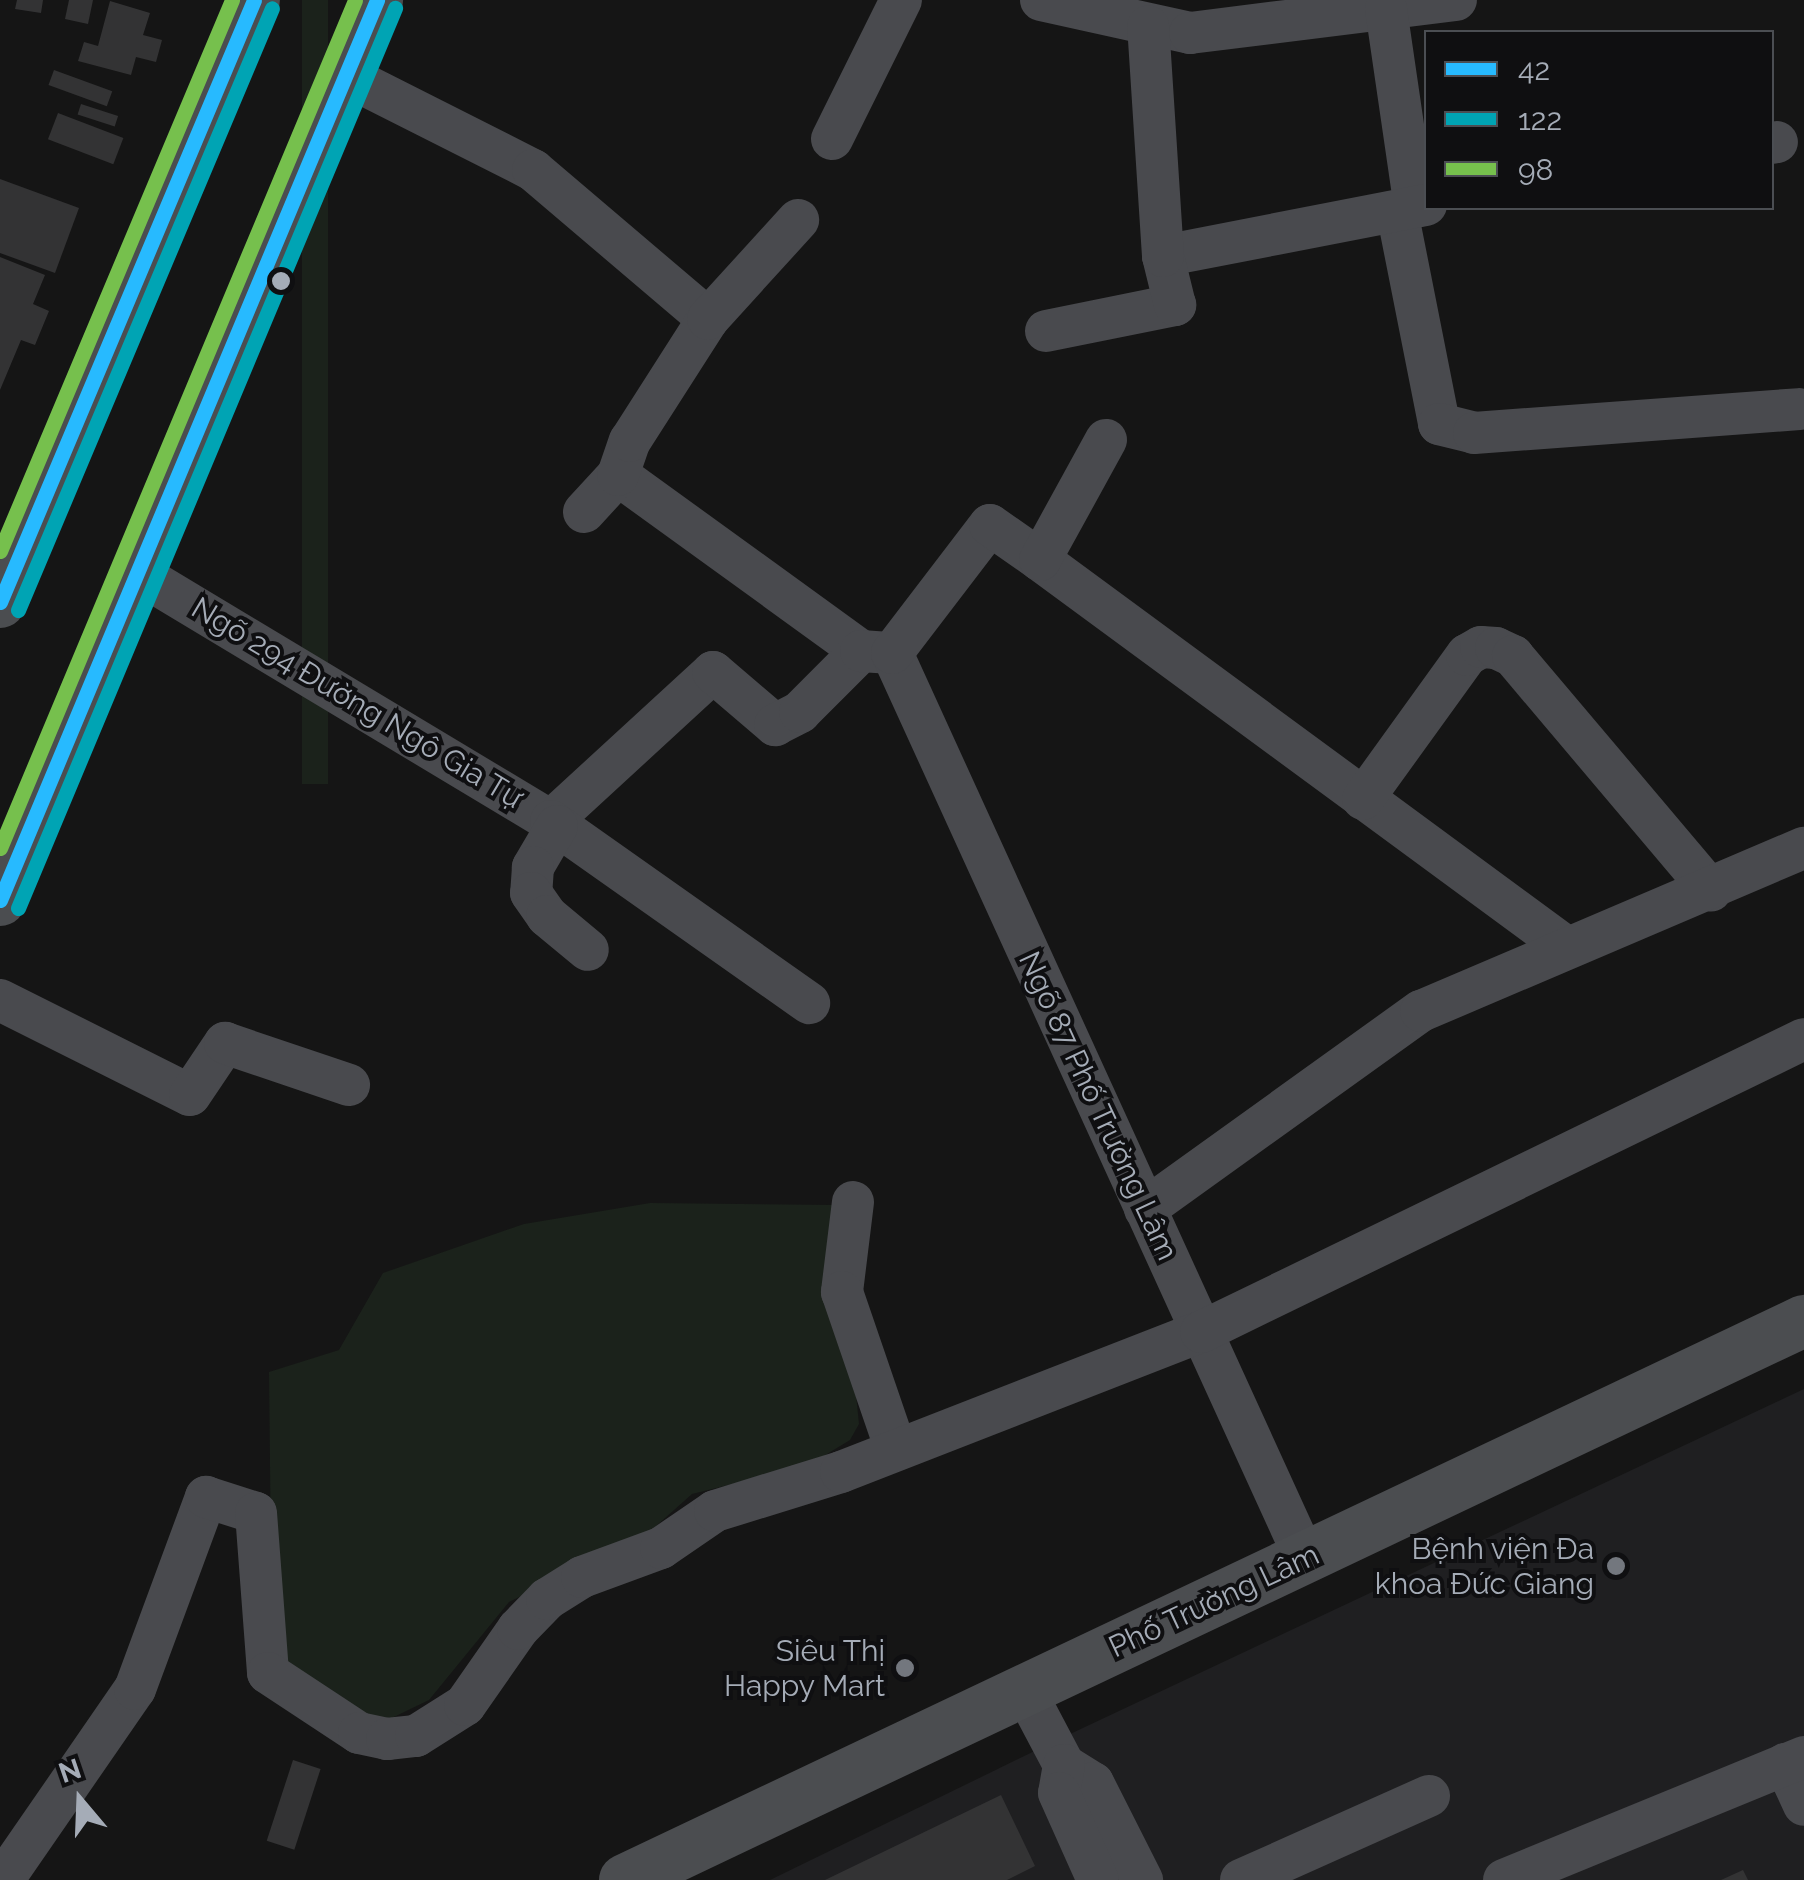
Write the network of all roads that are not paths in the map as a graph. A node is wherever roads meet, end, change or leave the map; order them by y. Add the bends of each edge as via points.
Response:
1 (254, 0) edge
2 (376, 0) edge
3 (901, 0) edge
4 (1041, 0) edge
5 (1456, 0) edge
6 (1386, 8) junction
7 (1148, 26) junction
8 (346, 75) junction
9 (832, 139) dead end
10 (1413, 207) edge
11 (798, 220) dead end
12 (1164, 256) junction
13 (708, 319) junction
14 (1046, 332) dead end
15 (1799, 410) dead end
16 (1106, 440) dead end
17 (618, 475) junction
18 (584, 512) dead end
19 (1040, 560) junction
20 (138, 573) junction
21 (0, 602) edge
22 (876, 652) junction
23 (1363, 799) junction
24 (554, 824) junction
25 (1804, 848) edge
26 (1711, 890) junction
27 (0, 900) edge
28 (1566, 947) junction
29 (588, 950) dead end
30 (0, 1000) edge
31 (809, 1003) dead end
32 (1804, 1039) edge
33 (349, 1085) dead end
34 (854, 1202) dead end
35 (1145, 1209) junction
36 (1804, 1322) edge
37 (1202, 1332) junction
38 (896, 1450) junction
39 (1305, 1558) junction
40 (1025, 1690) junction
41 (1795, 1760) edge
42 (1064, 1765) junction
43 (1429, 1796) dead end
44 (1804, 1806) edge
45 (629, 1879) edge
46 (3, 1880) edge
47 (1098, 1880) edge
48 (1142, 1880) edge
49 (1241, 1880) edge
50 (1504, 1880) edge

1 - 21 main road
2 - 8 main road
3 - 9 street
4 - 7 street
5 - 6 street
6 - 7 street via 1190,33
6 - 10 street
7 - 12 street
8 - 13 street via 532,170
8 - 20 main road
10 - 12 street
10 - 15 street via 1439,424 1474,433
11 - 13 street
12 - 14 street via 1175,304
13 - 17 street via 630,441
16 - 19 street
17 - 18 street
17 - 22 street
19 - 22 street via 990,526
19 - 23 street
20 - 24 street, Ngõ 294 Đường Ngô Gia Tự
20 - 27 main road
22 - 24 street, Ngõ 294 Đường Ngô Gia Tự via 776,725 714,672
22 - 35 street, Ngõ 87 Phố Trường Lâm
23 - 26 street via 1467,655 1481,646 1496,648 1514,656
23 - 28 street
24 - 29 street via 533,867 532,893 547,916
24 - 31 street
25 - 26 street
26 - 28 street
28 - 35 street via 1421,1010
30 - 33 street via 190,1094 226,1043
32 - 37 street
34 - 38 street via 842,1292
35 - 37 street, Ngõ 87 Phố Trường Lâm
36 - 39 main road, Phố Trường Lâm
37 - 38 street
37 - 39 street, Ngõ 87 Phố Trường Lâm
38 - 46 street via 715,1511 661,1548 582,1577 518,1629 464,1706 443,1724 386,1739 339,1722 268,1673 256,1514 206,1498 135,1689
39 - 40 main road, Phố Trường Lâm
40 - 42 street
40 - 45 main road, Phố Trường Lâm
41 - 44 street
41 - 50 street
42 - 47 street via 1059,1793
42 - 48 street via 1092,1783
43 - 49 street

